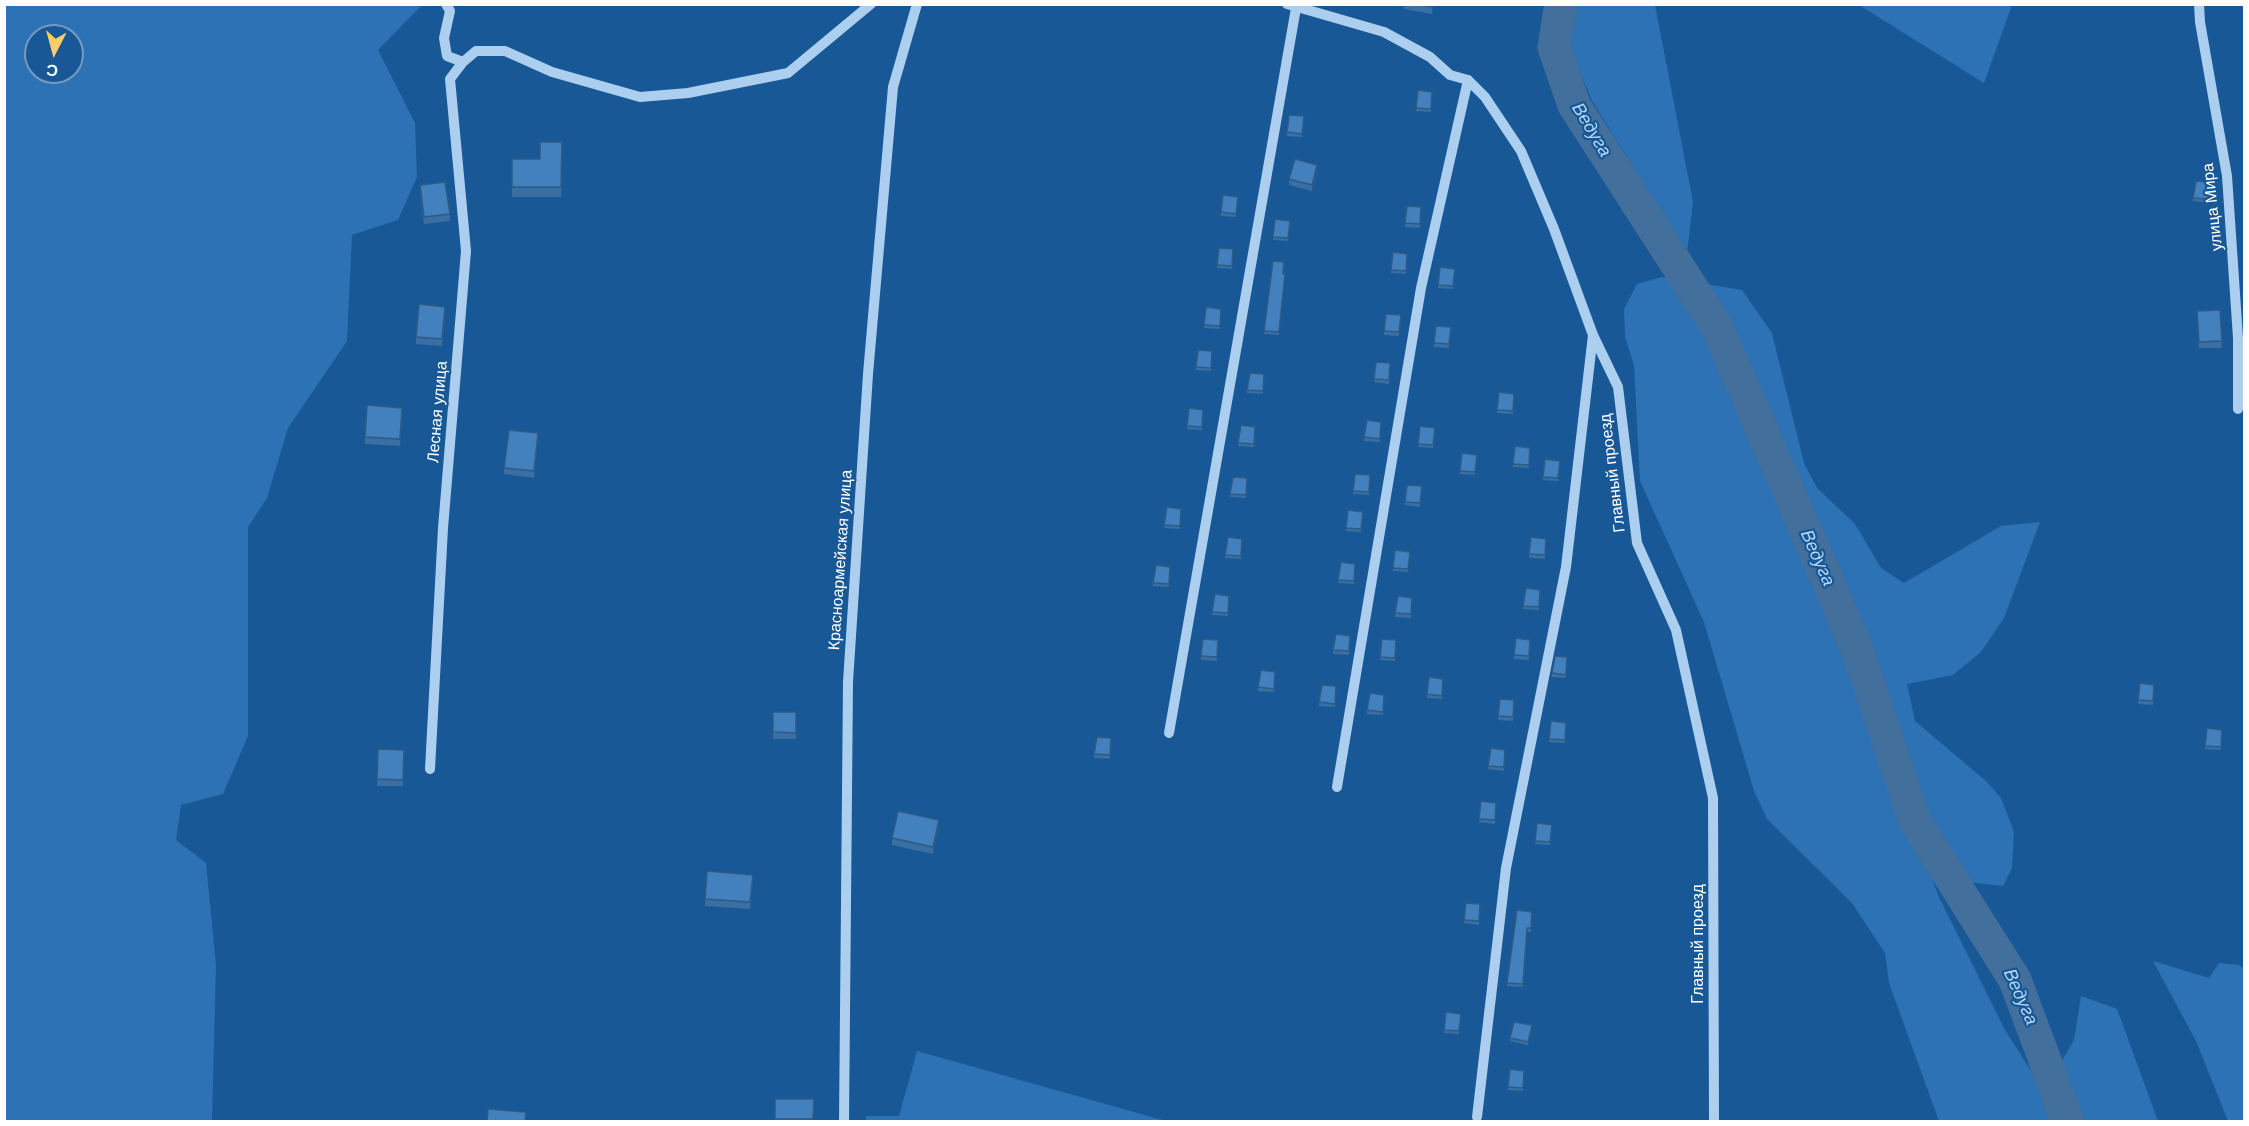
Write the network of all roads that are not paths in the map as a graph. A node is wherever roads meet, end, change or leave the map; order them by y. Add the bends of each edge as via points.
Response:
1 (446, 4) edge
2 (871, 4) edge
3 (917, 4) edge
4 (2199, 4) edge
5 (1291, 6) edge
6 (463, 62) junction
7 (1468, 80) junction
8 (1593, 335) junction
9 (2238, 409) dead end
10 (1169, 733) dead end
11 (430, 769) dead end
12 (1337, 787) dead end
13 (1477, 1117) dead end
14 (844, 1122) edge
15 (1714, 1122) edge

1 - 6 street via 450,11 444,38 447,56
2 - 6 street via 788,73 688,93 640,97 552,72 505,51 476,51
3 - 14 street, Красноармейская улица via 893,87 848,670
4 - 9 street, улица Мира via 2226,176 2238,338
5 - 7 street, Главный проезд via 1384,32 1430,57 1450,75
5 - 10 street
6 - 11 street, Лесная улица via 450,79 466,251 443,528
7 - 8 street, Главный проезд via 1485,97 1521,151
7 - 12 street via 1421,288
8 - 13 street via 1566,567 1506,868
8 - 15 street, Главный проезд via 1618,387 1636,543 1676,630 1713,798

